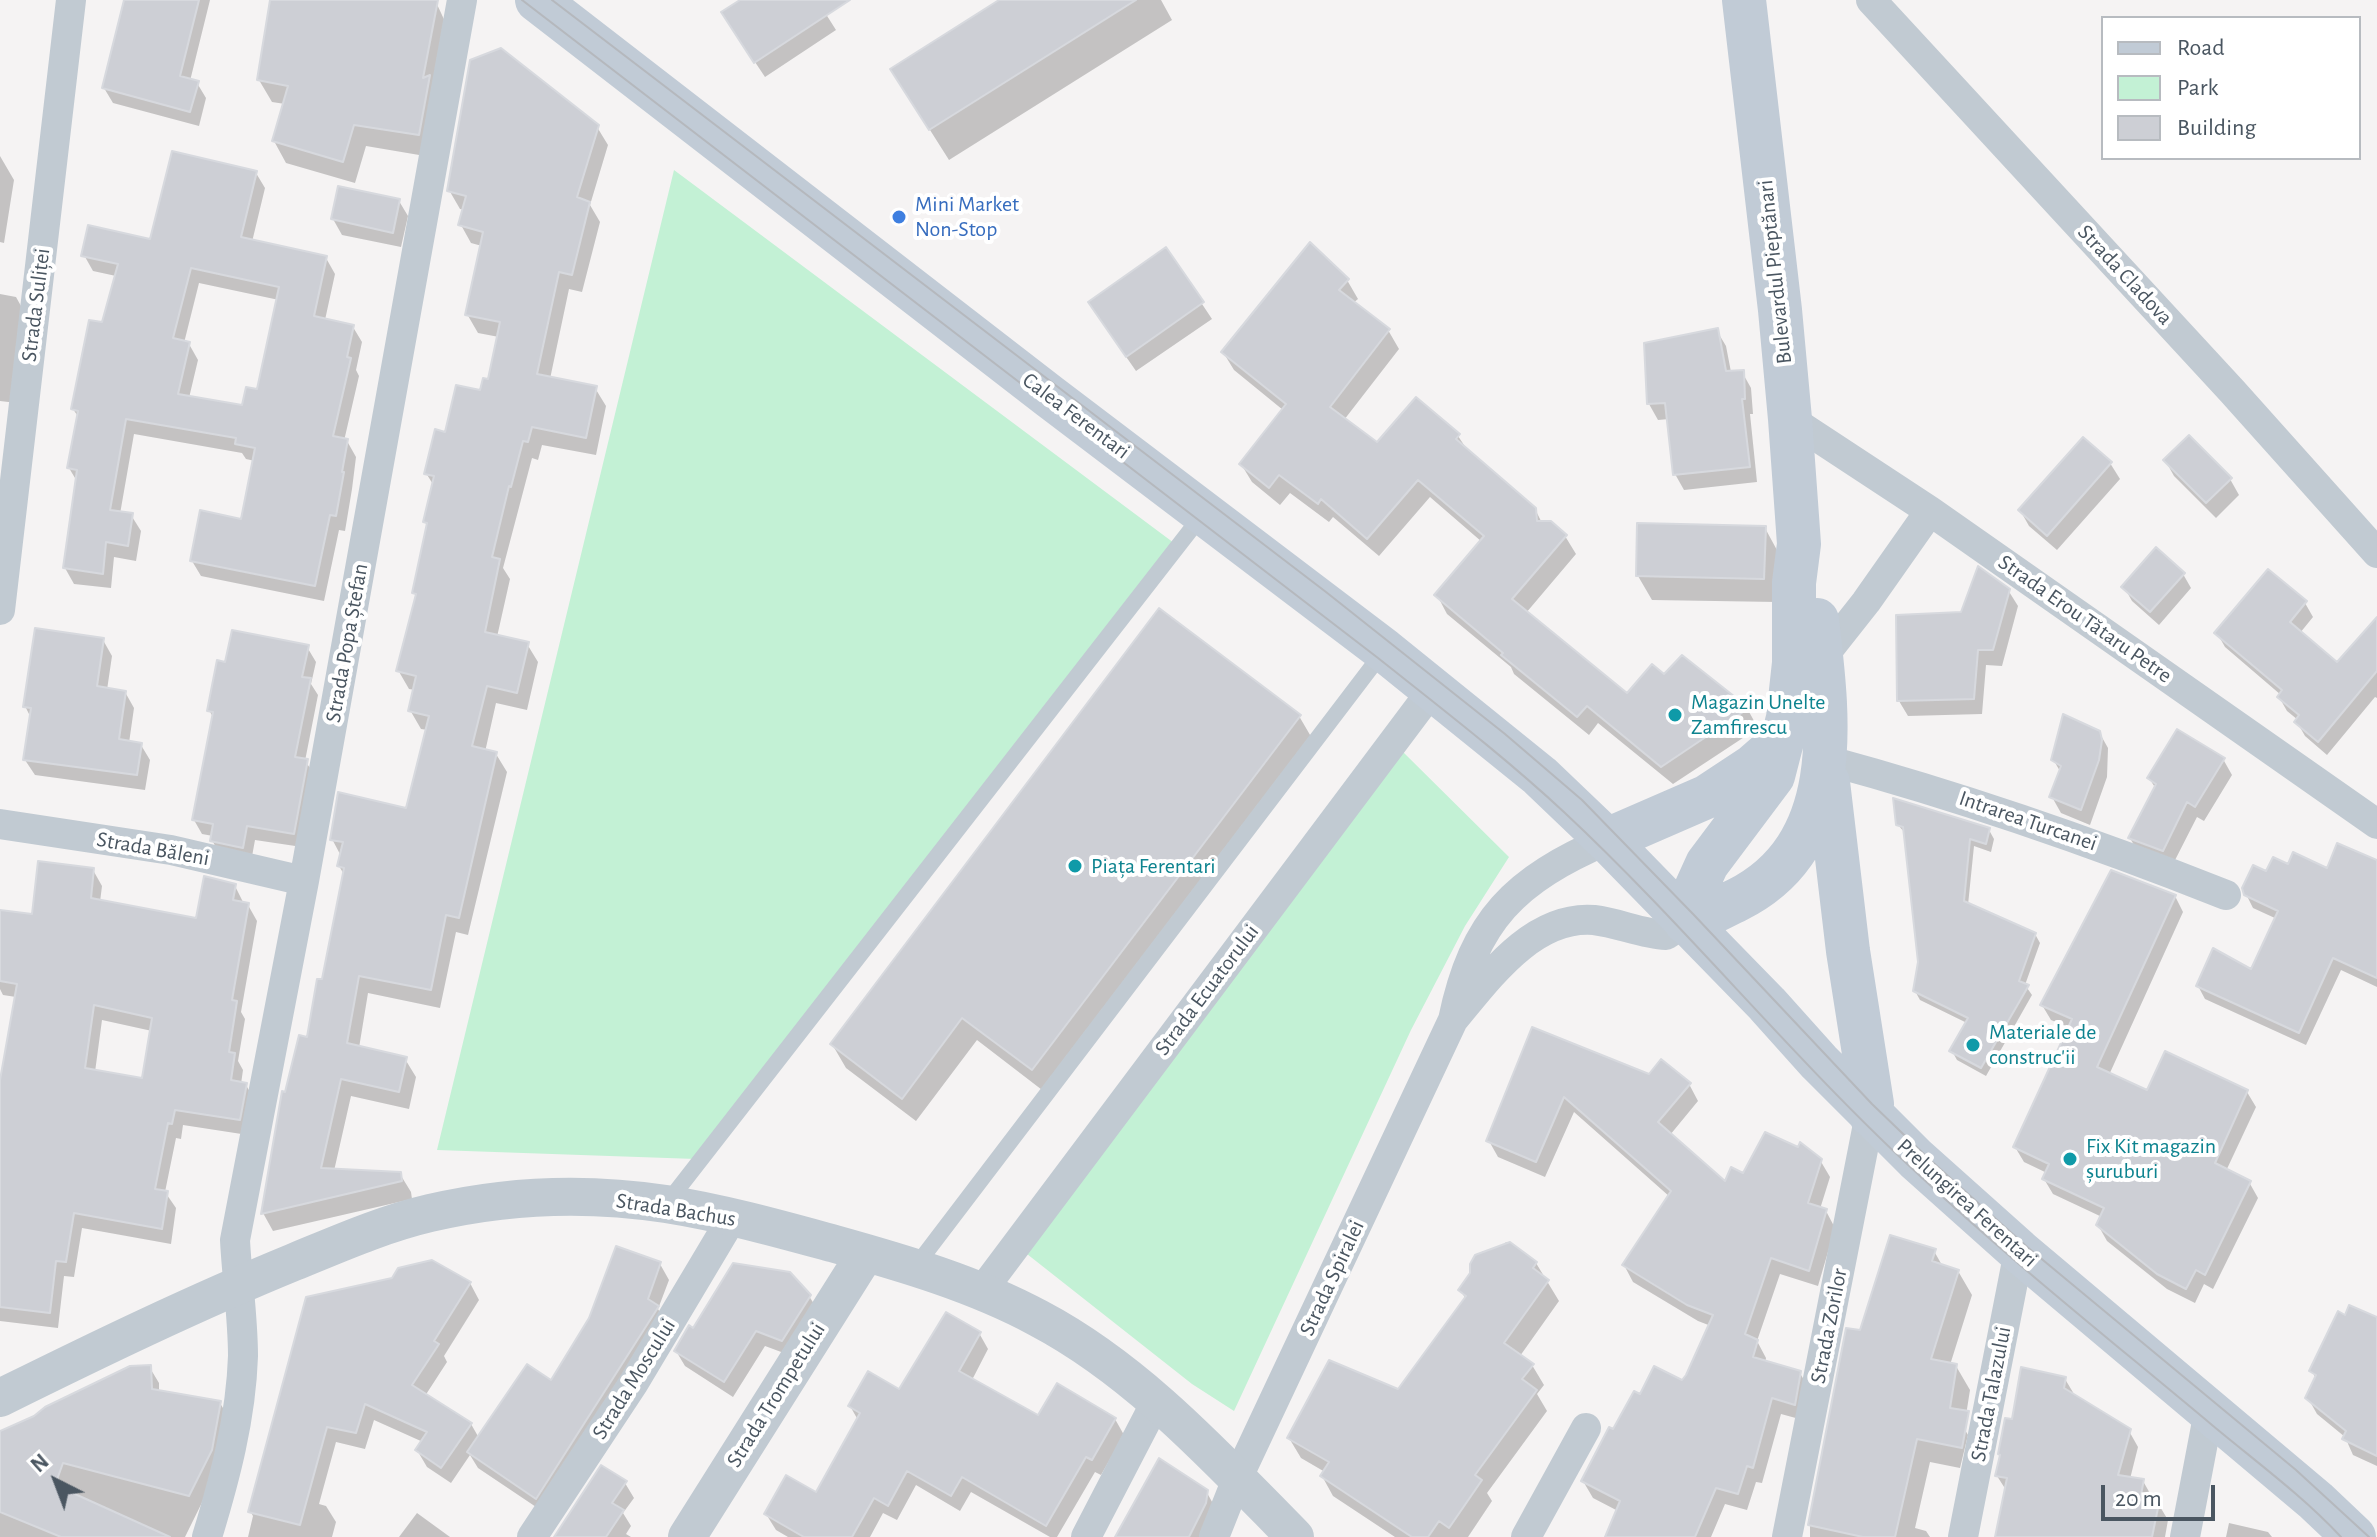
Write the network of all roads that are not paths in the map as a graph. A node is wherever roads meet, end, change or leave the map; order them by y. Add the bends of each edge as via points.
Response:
1 (71, 0) edge
2 (462, 0) edge
3 (537, 0) edge
4 (1744, 0) edge
5 (1871, 0) edge
6 (1790, 419) junction
7 (1930, 511) junction
8 (1204, 513) junction
9 (1799, 544) junction
10 (2377, 553) edge
11 (0, 610) edge
12 (1384, 650) junction
13 (1821, 659) junction
14 (1433, 689) junction
15 (1782, 741) junction
16 (1826, 760) junction
17 (0, 824) edge
18 (2377, 824) edge
19 (1607, 840) junction
20 (304, 881) junction
21 (2226, 895) dead end
22 (1686, 922) junction
23 (1453, 1020) junction
24 (1870, 1114) junction
25 (666, 1204) junction
26 (732, 1218) junction
27 (2019, 1251) junction
28 (866, 1253) junction
29 (914, 1268) junction
30 (237, 1285) junction
31 (981, 1292) junction
32 (0, 1398) edge
33 (1156, 1402) junction
34 (2209, 1411) junction
35 (1586, 1428) dead end
36 (1237, 1479) junction
37 (207, 1537) edge
38 (532, 1537) edge
39 (687, 1537) edge
40 (1086, 1537) edge
41 (1214, 1537) edge
42 (1295, 1537) edge
43 (1526, 1537) edge
44 (1787, 1537) edge
45 (1963, 1537) edge
46 (2185, 1537) edge
47 (2354, 1537) edge

1 - 11 street, Strada Suliței
2 - 20 street, Strada Popa Ștefan
3 - 8 main road, Calea Ferentari
4 - 6 main road, Bulevardul Pieptănari
5 - 10 street, Strada Cladova
6 - 7 street, Strada Erou Tătaru Petre
6 - 9 main road, Bulevardul Pieptănari
7 - 13 street
7 - 18 street, Strada Erou Tătaru Petre
8 - 12 main road, Calea Ferentari
8 - 25 lane
9 - 13 main road, Bulevardul Pieptănari via 1812,581
9 - 15 main road, Bulevardul Pieptănari via 1794,663
12 - 14 main road, Calea Ferentari
12 - 29 lane
13 - 16 main road, Bulevardul Pieptănari
14 - 19 main road, Calea Ferentari via 1540,776
14 - 31 street, Strada Ecuatorului
15 - 19 main road via 1706,797
15 - 22 main road, Bulevardul Pieptănari via 1773,776 1707,864
16 - 21 street, Intrarea Turcanei via 1995,809
16 - 22 main road, Bulevardul Pieptănari via 1810,825 1781,871 1745,896
16 - 24 main road
17 - 20 street, Strada Băleni via 171,850
19 - 22 main road, Prelungirea Ferentari
19 - 23 street, Strada Spiralei via 1559,862 1512,895 1479,942 1461,982
20 - 30 street, Strada Popa Ștefan via 235,1240
22 - 23 street, Strada Spiralei via 1666,935 1592,920 1550,927 1507,959
22 - 24 main road, Prelungirea Ferentari
23 - 36 street, Strada Spiralei
24 - 27 main road, Prelungirea Ferentari
24 - 44 street, Strada Zorilor
25 - 26 street, Strada Bachus
25 - 30 street, Strada Bachus via 587,1197 498,1200 427,1213
26 - 28 street, Strada Bachus
26 - 38 street, Strada Moscului via 633,1384
27 - 34 main road, Prelungirea Ferentari
27 - 45 street, Strada Talazului
28 - 29 street, Strada Bachus
28 - 39 street, Strada Trompetului
29 - 31 street, Strada Bachus
30 - 32 street, Strada Bachus
30 - 37 street, Strada Popa Ștefan via 240,1397
31 - 33 street, Strada Bachus via 1039,1318
33 - 36 street, Strada Bachus
33 - 40 street
34 - 46 street
34 - 47 main road, Prelungirea Ferentari
35 - 43 street
36 - 41 street, Strada Spiralei
36 - 42 street, Strada Bachus

